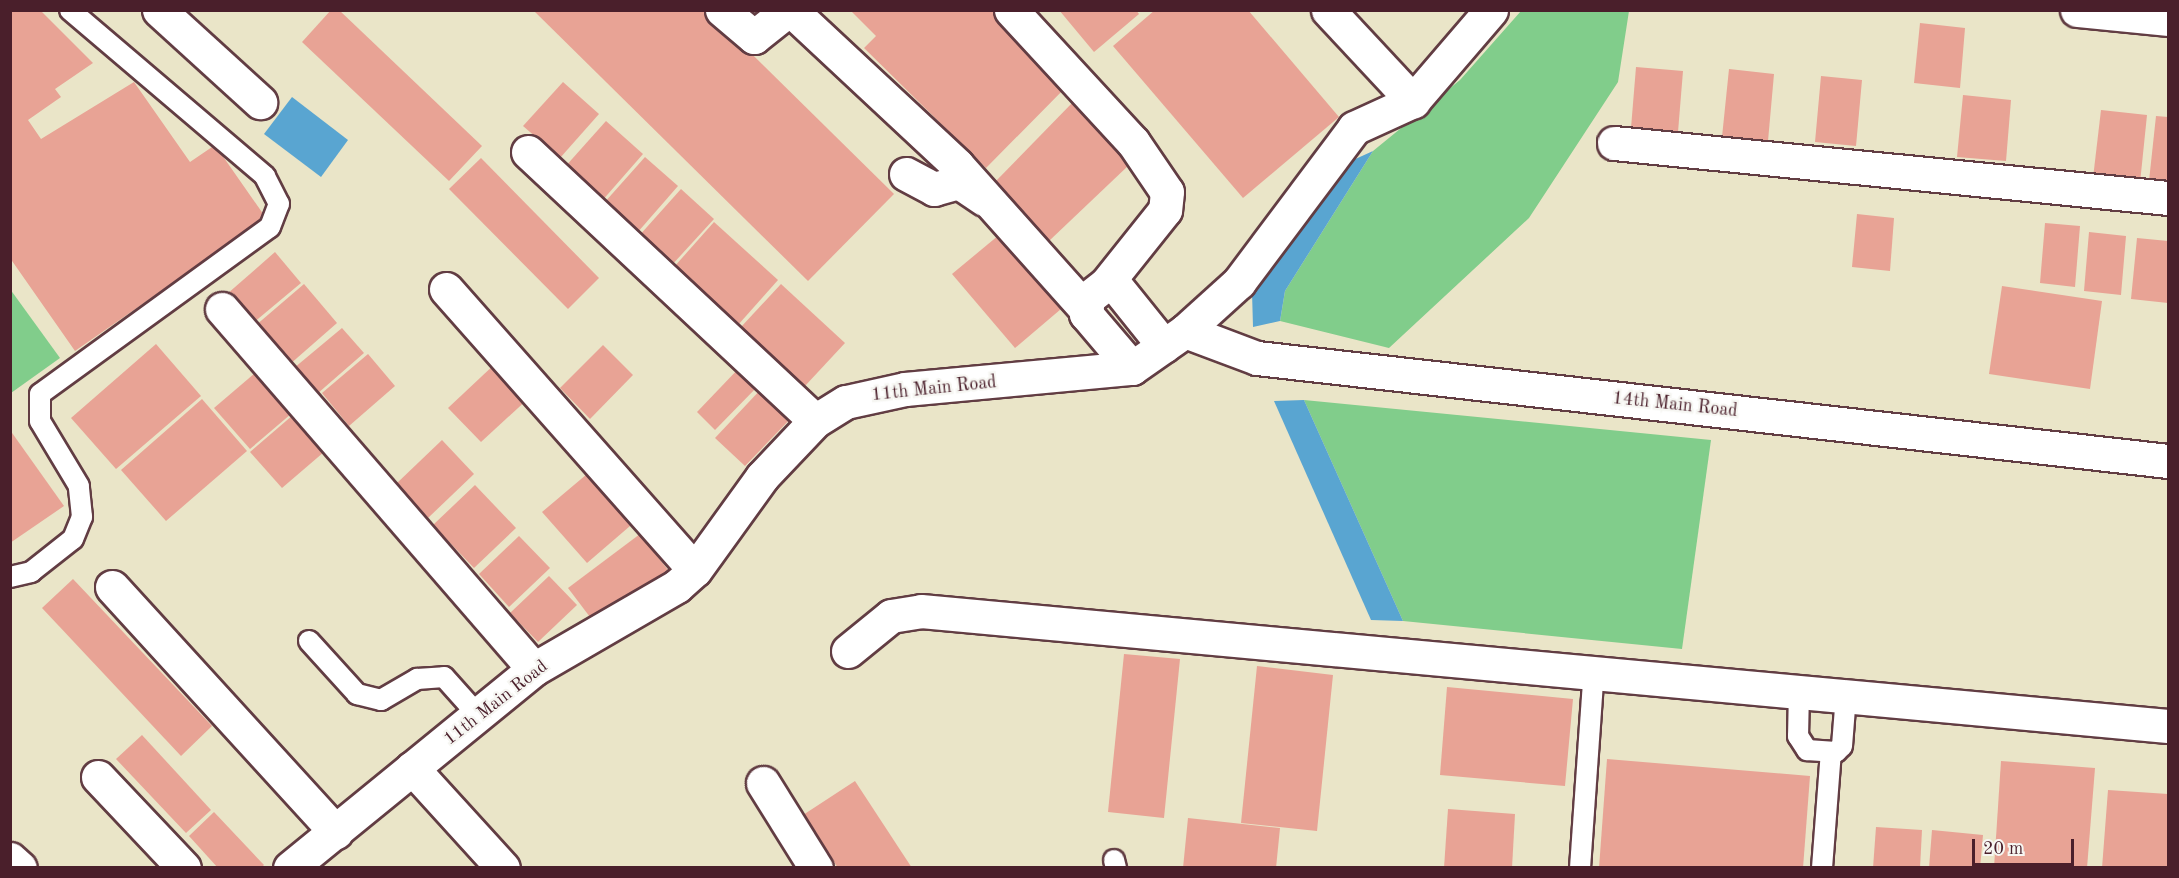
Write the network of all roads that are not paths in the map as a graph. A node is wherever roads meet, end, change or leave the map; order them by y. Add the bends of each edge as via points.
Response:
1 (70, 10) edge
2 (159, 10) edge
3 (722, 10) edge
4 (789, 10) edge
5 (1011, 10) edge
6 (1328, 10) edge
7 (1491, 10) edge
8 (2078, 10) edge
9 (2169, 19) edge
10 (1413, 100) junction
11 (260, 102) dead end
12 (1614, 143) dead end
13 (528, 152) dead end
14 (906, 174) dead end
15 (2169, 198) edge
16 (993, 205) junction
17 (1106, 284) junction
18 (446, 289) dead end
19 (1084, 307) junction
20 (222, 309) dead end
21 (1175, 338) junction
22 (1132, 368) junction
23 (815, 421) junction
24 (2169, 462) edge
25 (695, 570) junction
26 (10, 577) edge
27 (112, 587) dead end
28 (309, 641) dead end
29 (848, 651) dead end
30 (534, 669) junction
31 (1594, 670) junction
32 (1798, 690) junction
33 (1846, 694) junction
34 (478, 715) junction
35 (2169, 726) edge
36 (1830, 752) junction
37 (412, 768) junction
38 (98, 777) dead end
39 (763, 783) dead end
40 (336, 832) junction
41 (10, 859) edge
42 (20, 867) edge
43 (184, 867) edge
44 (290, 867) edge
45 (503, 867) edge
46 (816, 867) edge
47 (1580, 867) edge
48 (1822, 867) edge

1 - 26 lane via 265,176 279,204 270,227 40,394 40,421 80,486 82,517 73,539 31,572
2 - 11 street
3 - 4 street via 754,37
4 - 16 street via 942,161
5 - 17 street via 1133,142 1167,192 1165,210
6 - 10 street
7 - 10 street, 11th Main Road
8 - 9 street
10 - 21 street, 11th Main Road via 1368,123 1239,282
12 - 15 street
13 - 23 street
14 - 16 street via 934,189 958,182
16 - 19 street
17 - 19 street
17 - 21 street via 1115,285
18 - 25 street
19 - 22 street
20 - 30 street
21 - 22 street, 11th Main Road
21 - 24 street, 14th Main Road via 1262,358
22 - 23 street, 11th Main Road via 878,392 846,402
23 - 25 street, 11th Main Road via 762,477
25 - 30 street, 11th Main Road via 677,586
27 - 40 street
28 - 34 lane via 357,694 381,700 417,679 444,676
29 - 31 street via 891,616 921,611
30 - 34 street, 11th Main Road
31 - 32 street
31 - 47 lane
32 - 33 street
32 - 36 lane via 1800,745
33 - 35 street
33 - 36 lane via 1842,746
34 - 37 street, 11th Main Road
36 - 48 lane
37 - 40 street, 11th Main Road
37 - 45 street
38 - 43 street
39 - 46 street
40 - 44 street, 11th Main Road
41 - 42 street

